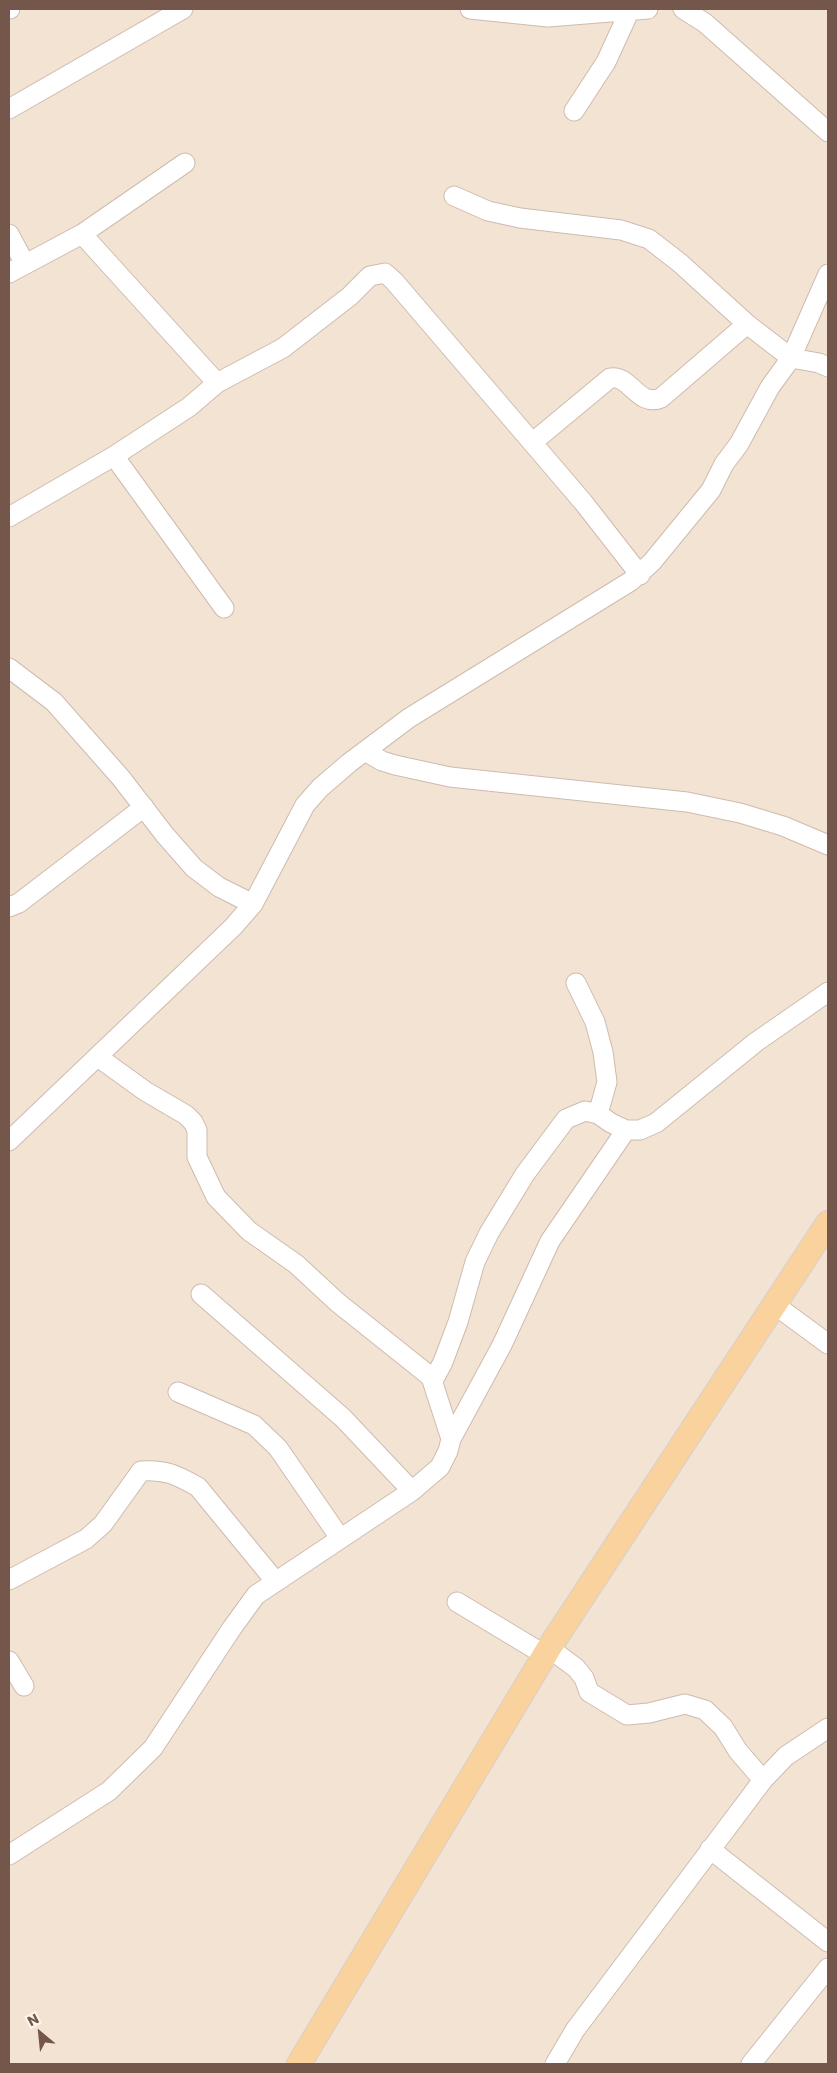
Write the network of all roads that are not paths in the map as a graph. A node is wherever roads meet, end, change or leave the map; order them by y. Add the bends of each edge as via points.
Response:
1 (183, 9) edge
2 (470, 9) edge
3 (648, 9) edge
4 (683, 9) edge
5 (629, 12) junction
6 (9, 109) edge
7 (574, 111) dead end
8 (828, 132) edge
9 (185, 163) dead end
10 (454, 196) dead end
11 (9, 234) edge
12 (82, 234) junction
13 (17, 269) edge
14 (828, 274) edge
15 (747, 324) junction
16 (791, 358) junction
17 (828, 367) edge
18 (217, 383) junction
19 (533, 442) junction
20 (114, 456) junction
21 (9, 517) edge
22 (640, 575) junction
23 (224, 608) dead end
24 (9, 668) edge
25 (365, 751) junction
26 (144, 807) junction
27 (828, 845) edge
28 (253, 904) junction
29 (9, 907) edge
30 (576, 982) dead end
31 (828, 992) edge
32 (98, 1057) junction
33 (598, 1114) junction
34 (626, 1130) junction
35 (9, 1141) edge
36 (828, 1222) edge
37 (201, 1294) dead end
38 (775, 1305) junction
39 (828, 1344) edge
40 (431, 1377) junction
41 (178, 1392) dead end
42 (451, 1439) junction
43 (412, 1491) junction
44 (340, 1538) junction
45 (9, 1580) edge
46 (276, 1582) junction
47 (457, 1602) dead end
48 (547, 1651) junction
49 (9, 1661) edge
50 (24, 1686) dead end
51 (828, 1728) edge
52 (763, 1780) junction
53 (710, 1849) junction
54 (9, 1855) edge
55 (828, 1942) edge
56 (828, 1968) edge
57 (299, 2064) edge
58 (555, 2064) edge
59 (751, 2064) edge

1 - 6 street
2 - 5 street via 548,17
3 - 5 street
4 - 8 street via 705,23
5 - 7 street via 606,62
9 - 12 street
10 - 15 street via 488,211 621,230 649,239
11 - 13 street
12 - 13 street
12 - 18 street
14 - 16 street
15 - 16 street
15 - 19 street via 661,398 647,400 621,380 610,378
16 - 17 street
16 - 22 street via 770,387 711,490
18 - 19 street via 283,348 350,296 370,276 385,273
18 - 20 street via 189,407
19 - 22 street
20 - 21 street
20 - 23 street
22 - 25 street via 409,718
24 - 26 street via 54,702
25 - 27 street via 395,766 450,777 688,802 784,826
25 - 28 street via 320,788 305,806
26 - 28 street via 194,868 219,887
26 - 29 street via 19,904
28 - 32 street
30 - 33 street via 595,1022 603,1052 607,1082
31 - 34 street via 756,1042 656,1123 640,1130
32 - 35 street
32 - 40 street via 193,1122 197,1130 197,1157 216,1197 249,1231 296,1264 337,1302
33 - 34 street
33 - 40 street via 585,1111 566,1119 502,1208 475,1262 441,1367 435,1377
34 - 42 street via 550,1240 502,1345
36 - 38 main road
37 - 43 street via 343,1418
38 - 39 street
38 - 48 main road
40 - 42 street
41 - 44 street via 254,1425 278,1448
42 - 43 street via 440,1468
43 - 44 street
44 - 46 street
45 - 46 street via 86,1539 103,1524 141,1471 159,1469 198,1487
46 - 54 street via 256,1595 153,1748 109,1791
47 - 48 street
48 - 52 street via 576,1668 590,1692 627,1715 685,1704 705,1710 723,1727
48 - 57 main road
49 - 50 street
51 - 52 street via 786,1756
52 - 53 street
53 - 55 street
53 - 58 street via 575,2030
56 - 59 street

